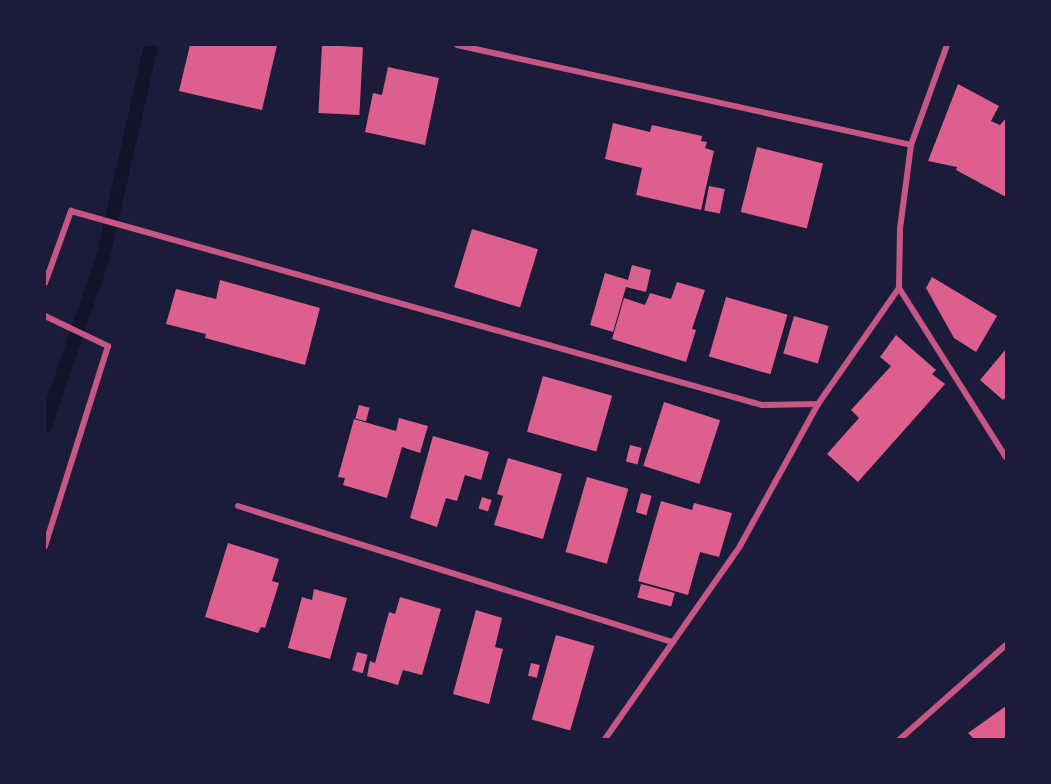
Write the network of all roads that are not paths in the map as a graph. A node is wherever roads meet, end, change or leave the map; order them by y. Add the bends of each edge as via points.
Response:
1 (457, 45) edge
2 (947, 45) edge
3 (911, 145) junction
4 (45, 283) edge
5 (899, 288) junction
6 (45, 316) edge
7 (818, 404) junction
8 (1006, 457) edge
9 (238, 506) dead end
10 (45, 546) edge
11 (673, 642) junction
12 (1006, 645) edge
13 (605, 739) edge
14 (900, 739) edge

1 - 3 street
2 - 3 street
3 - 5 street via 900,229
4 - 7 street via 71,211 762,405
5 - 7 street
5 - 8 street
6 - 10 street via 108,346
7 - 11 street via 740,546
9 - 11 street
11 - 13 street
12 - 14 street

